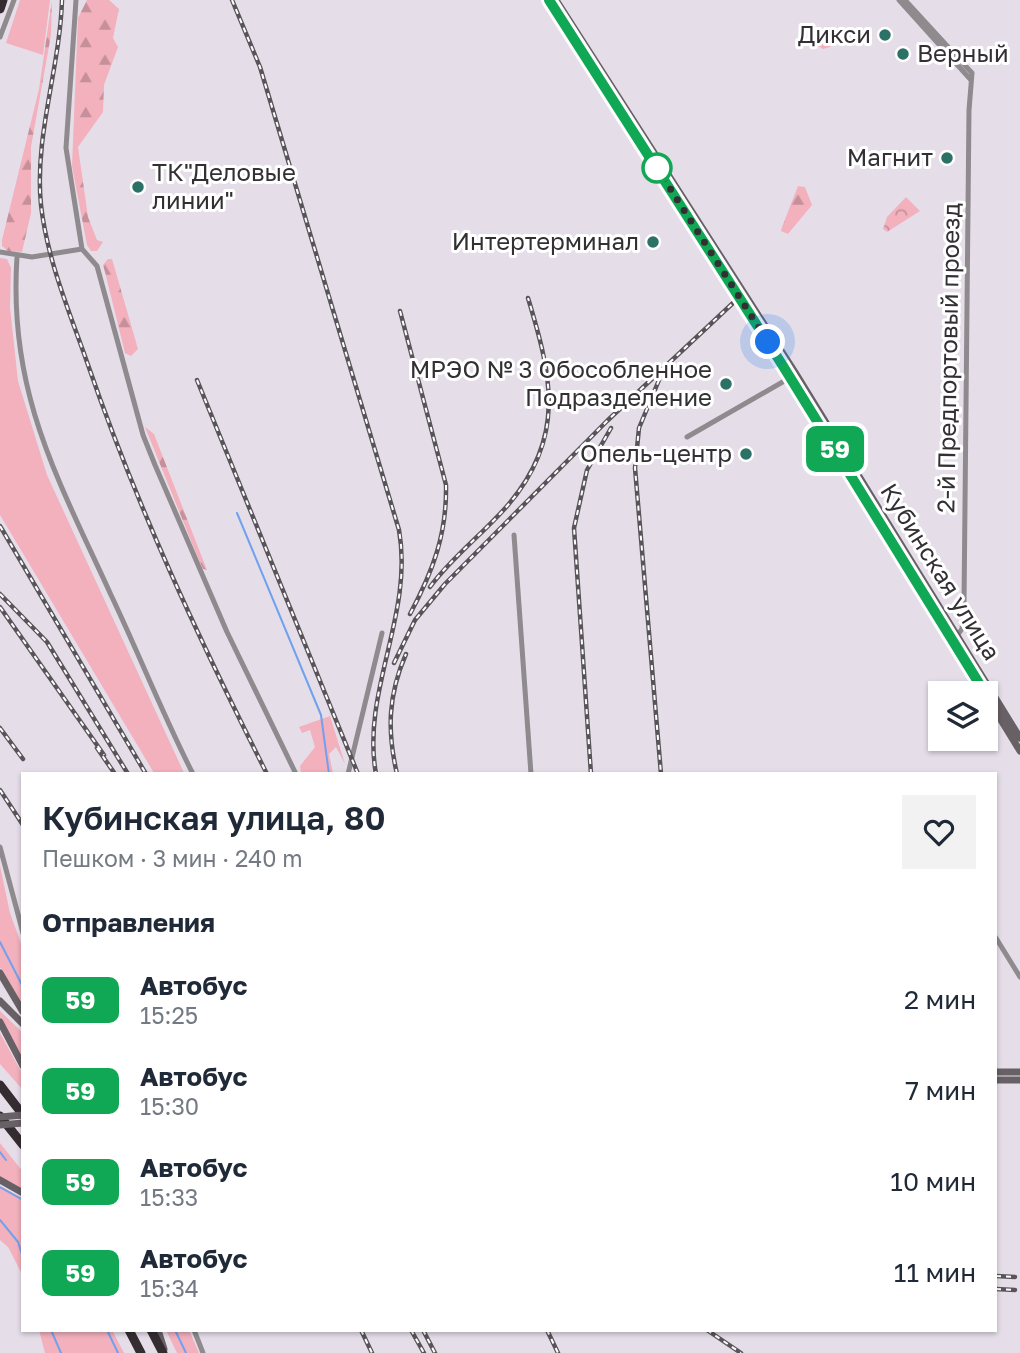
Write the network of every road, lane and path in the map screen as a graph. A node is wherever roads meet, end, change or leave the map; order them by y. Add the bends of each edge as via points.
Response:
1 (4, 0) edge
2 (14, 0) edge
3 (76, 0) edge
4 (549, 0) edge
5 (556, 0) edge
6 (899, 0) edge
7 (905, 0) edge
8 (0, 9) edge
9 (0, 37) edge
10 (972, 77) junction
11 (82, 249) junction
12 (0, 252) edge
13 (17, 257) junction
14 (793, 376) junction
15 (687, 437) dead end
16 (514, 535) dead end
17 (382, 632) dead end
18 (955, 638) junction
19 (978, 681) edge
20 (998, 715) edge
21 (1020, 738) edge
22 (1020, 751) edge
23 (192, 772) edge
24 (295, 772) edge
25 (348, 772) edge
26 (531, 772) edge
27 (0, 847) edge
28 (21, 926) edge
29 (997, 940) edge
30 (0, 973) edge
31 (1020, 977) edge
32 (0, 1001) edge
33 (21, 1009) edge
34 (0, 1022) edge
35 (21, 1022) edge
36 (21, 1062) edge
37 (997, 1072) edge
38 (1020, 1072) edge
39 (997, 1080) edge
40 (1020, 1080) edge
41 (0, 1085) edge
42 (21, 1112) edge
43 (21, 1115) edge
44 (0, 1116) edge
45 (21, 1124) edge
46 (0, 1125) edge
47 (21, 1142) edge
48 (0, 1180) edge
49 (21, 1192) edge
50 (130, 1332) edge
51 (152, 1332) edge
52 (159, 1332) edge
53 (195, 1332) edge
54 (141, 1353) edge
55 (164, 1353) edge
56 (203, 1353) edge

1 - 8 highway
2 - 9 street
3 - 11 street via 66,148
4 - 14 main road, Кубинская улица
5 - 14 main road, Кубинская улица
6 - 10 street
7 - 10 street
10 - 18 street, 2-й Предпортовый проезд via 964,604 962,629
11 - 13 street
11 - 24 street via 103,280 155,465 227,632
12 - 13 street
13 - 23 street via 16,324 22,373 42,443
14 - 15 street
14 - 18 main road, Кубинская улица
16 - 26 street
17 - 25 street
18 - 19 main road, Кубинская улица
18 - 21 main road, Кубинская улица
20 - 22 main road, Кубинская улица
27 - 28 street
29 - 31 street
30 - 33 main road
32 - 35 main road
34 - 36 main road
37 - 38 main road
39 - 40 main road
41 - 42 highway
43 - 44 main road, bridge
44 - 47 highway
45 - 46 main road, bridge
48 - 49 main road
50 - 54 highway
51 - 55 highway
52 - 55 main road
53 - 56 street

